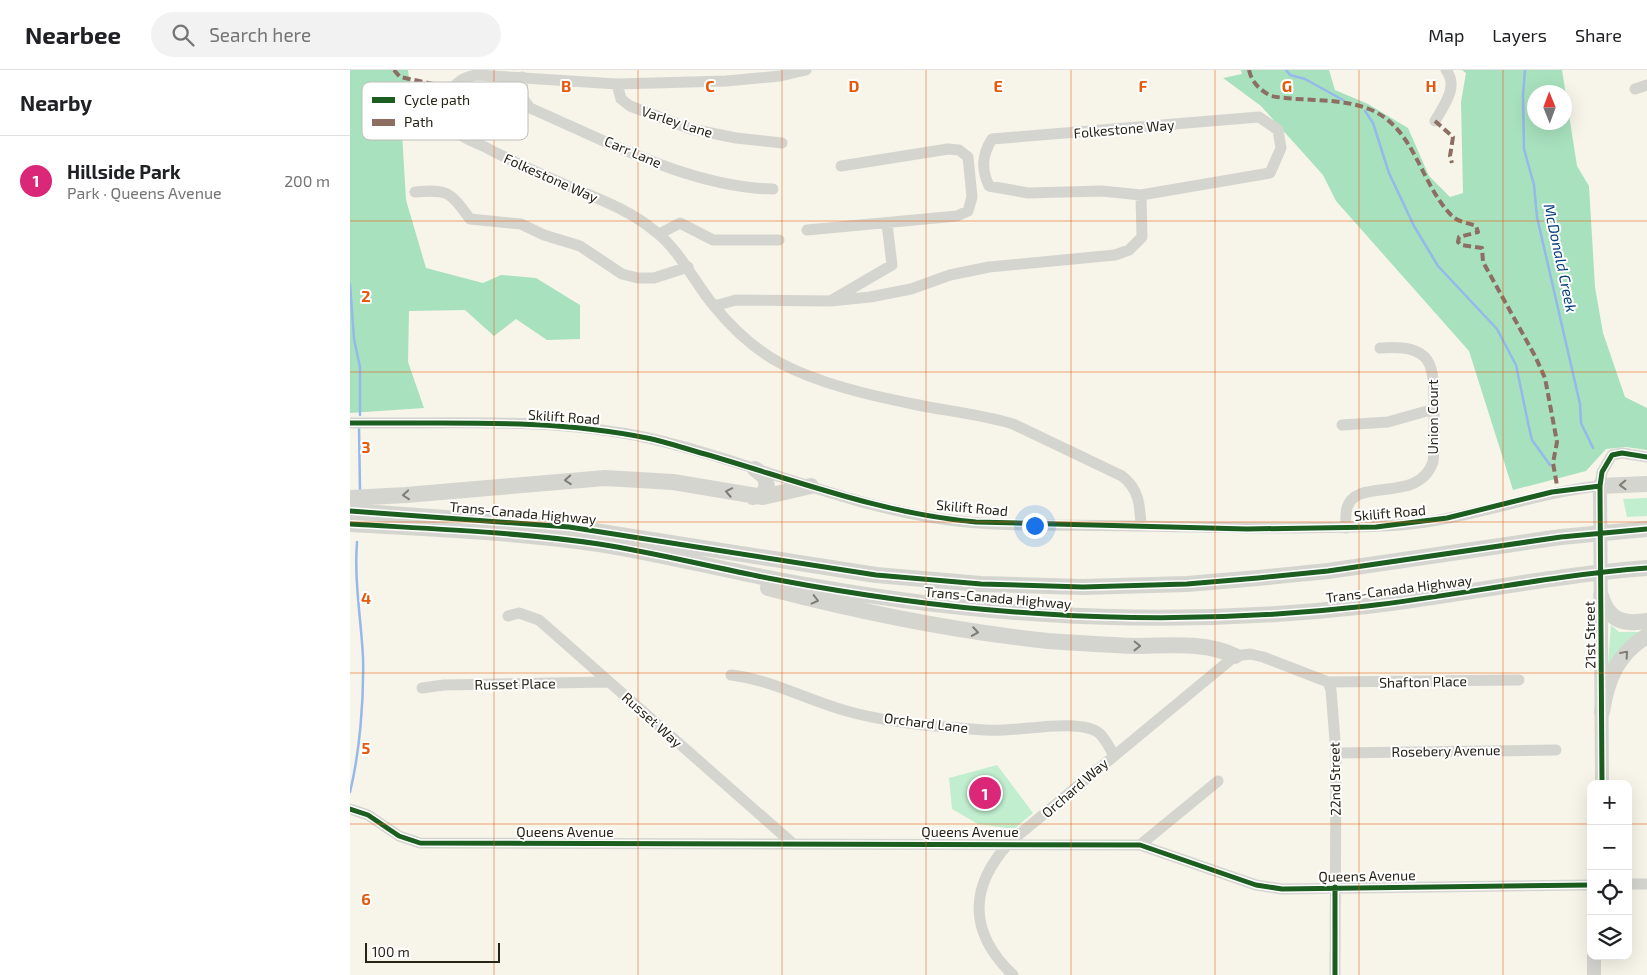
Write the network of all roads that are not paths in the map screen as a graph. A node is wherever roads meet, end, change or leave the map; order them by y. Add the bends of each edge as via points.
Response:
1 (806, 70) edge
2 (1446, 70) edge
3 (522, 77) junction
4 (460, 82) edge
5 (522, 82) edge
6 (617, 84) junction
7 (1647, 85) edge
8 (1635, 89) dead end
9 (528, 105) edge
10 (1435, 121) dead end
11 (471, 140) edge
12 (782, 144) dead end
13 (841, 166) dead end
14 (773, 189) dead end
15 (415, 192) dead end
16 (1141, 195) junction
17 (887, 224) junction
18 (807, 230) dead end
19 (659, 234) junction
20 (779, 240) dead end
21 (688, 267) junction
22 (831, 301) junction
23 (714, 306) junction
24 (1380, 348) dead end
25 (1434, 409) junction
26 (350, 423) edge
27 (1342, 425) dead end
28 (1647, 457) edge
29 (756, 469) junction
30 (1647, 484) edge
31 (812, 486) junction
32 (1600, 486) junction
33 (753, 497) junction
34 (350, 498) edge
35 (350, 511) edge
36 (350, 524) edge
37 (1141, 526) junction
38 (1346, 528) junction
39 (1642, 529) edge
40 (634, 550) junction
41 (1647, 568) edge
42 (1600, 596) junction
43 (508, 616) dead end
44 (1647, 621) edge
45 (1647, 636) edge
46 (1236, 656) junction
47 (731, 675) dead end
48 (1519, 680) dead end
49 (609, 682) junction
50 (1328, 682) junction
51 (422, 688) dead end
52 (1602, 712) junction
53 (1556, 750) dead end
54 (1336, 753) junction
55 (1114, 755) junction
56 (1602, 780) edge
57 (1218, 782) dead end
58 (350, 809) edge
59 (790, 842) junction
60 (1009, 844) junction
61 (1140, 845) junction
62 (1587, 884) edge
63 (1632, 884) edge
64 (1647, 884) edge
65 (1335, 887) junction
66 (1594, 960) edge
67 (1013, 975) edge
68 (1335, 975) edge
69 (1594, 975) edge

1 - 6 street, Folkestone Way via 726,81
2 - 10 street via 1452,80 1451,90
3 - 4 street, Folkestone Way via 467,76
3 - 5 street, Carr Lane
3 - 6 street, Folkestone Way
6 - 12 street, Varley Lane via 621,99 630,106 691,129
7 - 8 street
9 - 14 street, Carr Lane via 673,169 714,182
11 - 19 street, Folkestone Way via 618,208
13 - 17 street via 948,149 959,150 968,156 972,196 968,211 958,216
15 - 21 street via 438,190 453,196 470,219 521,224 580,246 622,274 654,278
16 - 16 street, Folkestone Way via 1102,191 1028,193 989,186 984,174 984,152 992,140 1259,117 1278,130 1282,148 1270,173
16 - 22 street via 1142,238 1130,250 1115,255 989,267 870,297
17 - 18 street
17 - 22 street via 892,265
19 - 20 street via 680,223 713,240
19 - 21 street, Folkestone Way
21 - 23 street, Folkestone Way
22 - 23 street via 736,300
23 - 37 street, Folkestone Way via 763,353 810,376 912,404 1013,424 1122,476 1131,482 1137,493
24 - 25 street, Union Court via 1407,348 1427,360 1434,376
25 - 27 street via 1388,422
25 - 38 street, Union Court via 1434,456 1428,473 1415,484 1366,492 1356,497 1346,509
26 - 29 street, Skilift Road via 502,424 602,430 649,439
28 - 32 street via 1622,453 1612,456 1602,472
29 - 31 street, Skilift Road
29 - 33 highway via 765,477 767,487 762,495
30 -> 32 highway
31 - 33 highway via 776,496
31 - 37 street, Skilift Road via 941,519
32 - 38 street, Skilift Road via 1552,492 1428,522
32 - 42 main road, 21st Street
33 -> 34 highway via 673,482 629,478
35 - 39 highway, Trans-Canada Highway via 569,527 876,575 1049,586 1126,586 1258,578
36 - 40 highway, Trans-Canada Highway via 532,536
37 - 38 street, Skilift Road
40 - 41 highway, Trans-Canada Highway via 874,596 970,608 1091,616 1223,616 1332,609
40 -> 46 highway via 826,603 941,626 1086,644 1203,646
42 - 44 highway via 1606,610 1619,621
42 - 52 main road, 21st Street
43 - 49 street, Russet Way via 519,613 539,620
52 -> 45 highway via 1618,662 1635,643
46 - 50 street via 1250,654 1263,657
46 - 55 street, Orchard Way
47 - 55 street, Orchard Lane via 754,678 855,713 924,725 995,731 1081,726 1099,733
48 - 50 street, Shafton Place
49 - 51 street, Russet Place
49 - 59 street, Russet Way
50 - 54 street, 22nd Street
52 - 56 main road, 21st Street
53 - 54 street, Rosebery Avenue
54 - 65 street, 22nd Street
55 - 60 street, Orchard Way
57 - 61 street
58 - 59 street, Queens Avenue via 368,815 399,836 420,843
59 - 60 street, Queens Avenue
60 - 61 street, Queens Avenue
60 - 67 street, Orchard Way via 996,858 978,903 985,940 991,952
61 - 65 street, Queens Avenue via 1256,885 1282,889
62 - 65 street, Queens Avenue
63 - 64 street
65 - 68 street, 22nd Street
66 - 69 main road

